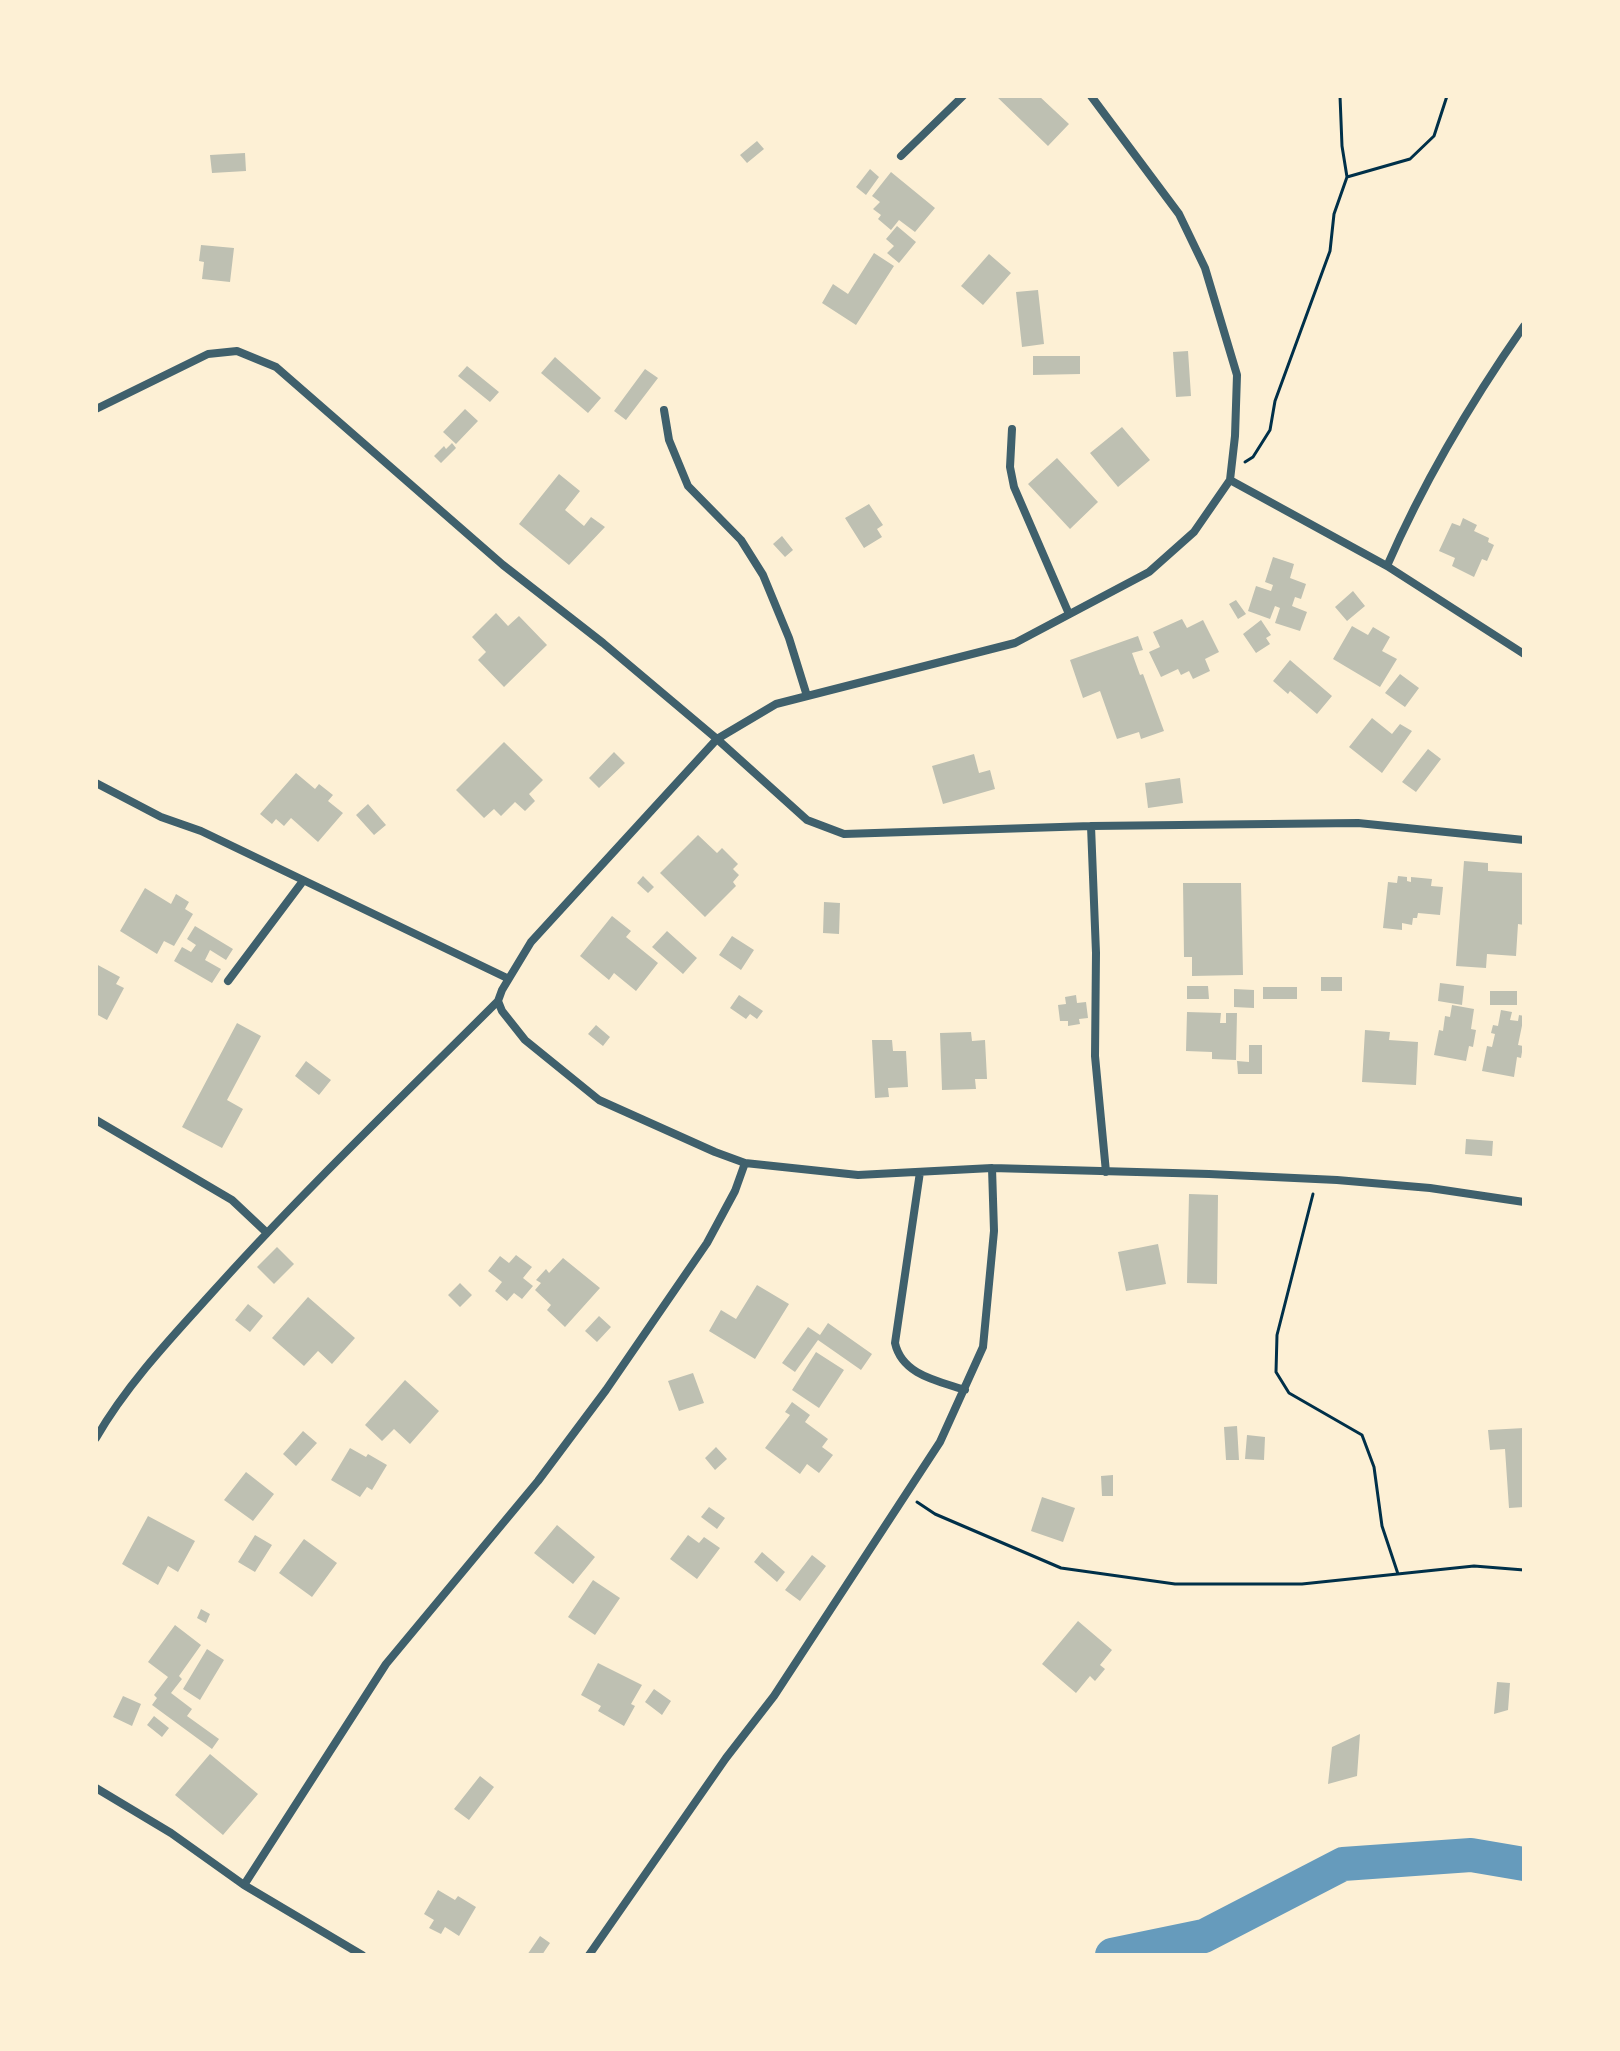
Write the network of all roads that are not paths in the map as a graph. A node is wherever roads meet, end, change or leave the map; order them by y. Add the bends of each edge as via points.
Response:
1 (963, 96) edge
2 (1091, 96) edge
3 (901, 156) dead end
4 (1524, 326) edge
5 (96, 409) edge
6 (664, 410) dead end
7 (1012, 429) dead end
8 (1230, 480) junction
9 (1387, 566) junction
10 (1069, 614) junction
11 (1524, 654) edge
12 (807, 696) junction
13 (717, 739) junction
14 (96, 783) edge
15 (1091, 826) junction
16 (1524, 840) edge
17 (303, 881) junction
18 (507, 978) junction
19 (228, 981) dead end
20 (498, 1001) junction
21 (96, 1120) edge
22 (745, 1163) junction
23 (992, 1168) junction
24 (920, 1172) junction
25 (1106, 1172) junction
26 (1524, 1202) edge
27 (266, 1232) junction
28 (965, 1390) junction
29 (96, 1438) edge
30 (96, 1788) edge
31 (244, 1885) junction
32 (362, 1955) edge
33 (589, 1955) edge

1 - 3 street
2 - 8 street via 1179,214 1205,268 1237,375
4 - 9 street via 1416,501
5 - 13 street via 208,354 237,351 276,367 503,565
6 - 12 street via 669,440 688,486 741,540 763,575
7 - 10 street via 1014,487
8 - 9 street
8 - 10 street via 1194,532 1149,572
9 - 11 street
10 - 12 street via 1015,643
12 - 13 street via 776,704
13 - 15 street via 807,820 844,834
13 - 18 street via 531,942
14 - 17 street
15 - 16 street via 1358,823
15 - 25 street via 1095,1056
17 - 18 street
17 - 19 street
18 - 20 street
20 - 22 street via 525,1040 599,1100
20 - 27 street
21 - 27 street via 232,1200
22 - 24 street via 858,1175
22 - 31 street via 707,1243 606,1390 386,1664
23 - 24 street
23 - 25 street
23 - 28 street via 994,1231 987,1321 983,1347
24 - 28 street via 897,1353 915,1373
25 - 26 street via 1317,1179
27 - 29 street via 163,1347
28 - 33 street via 907,1495 774,1696
30 - 31 street
31 - 32 street

